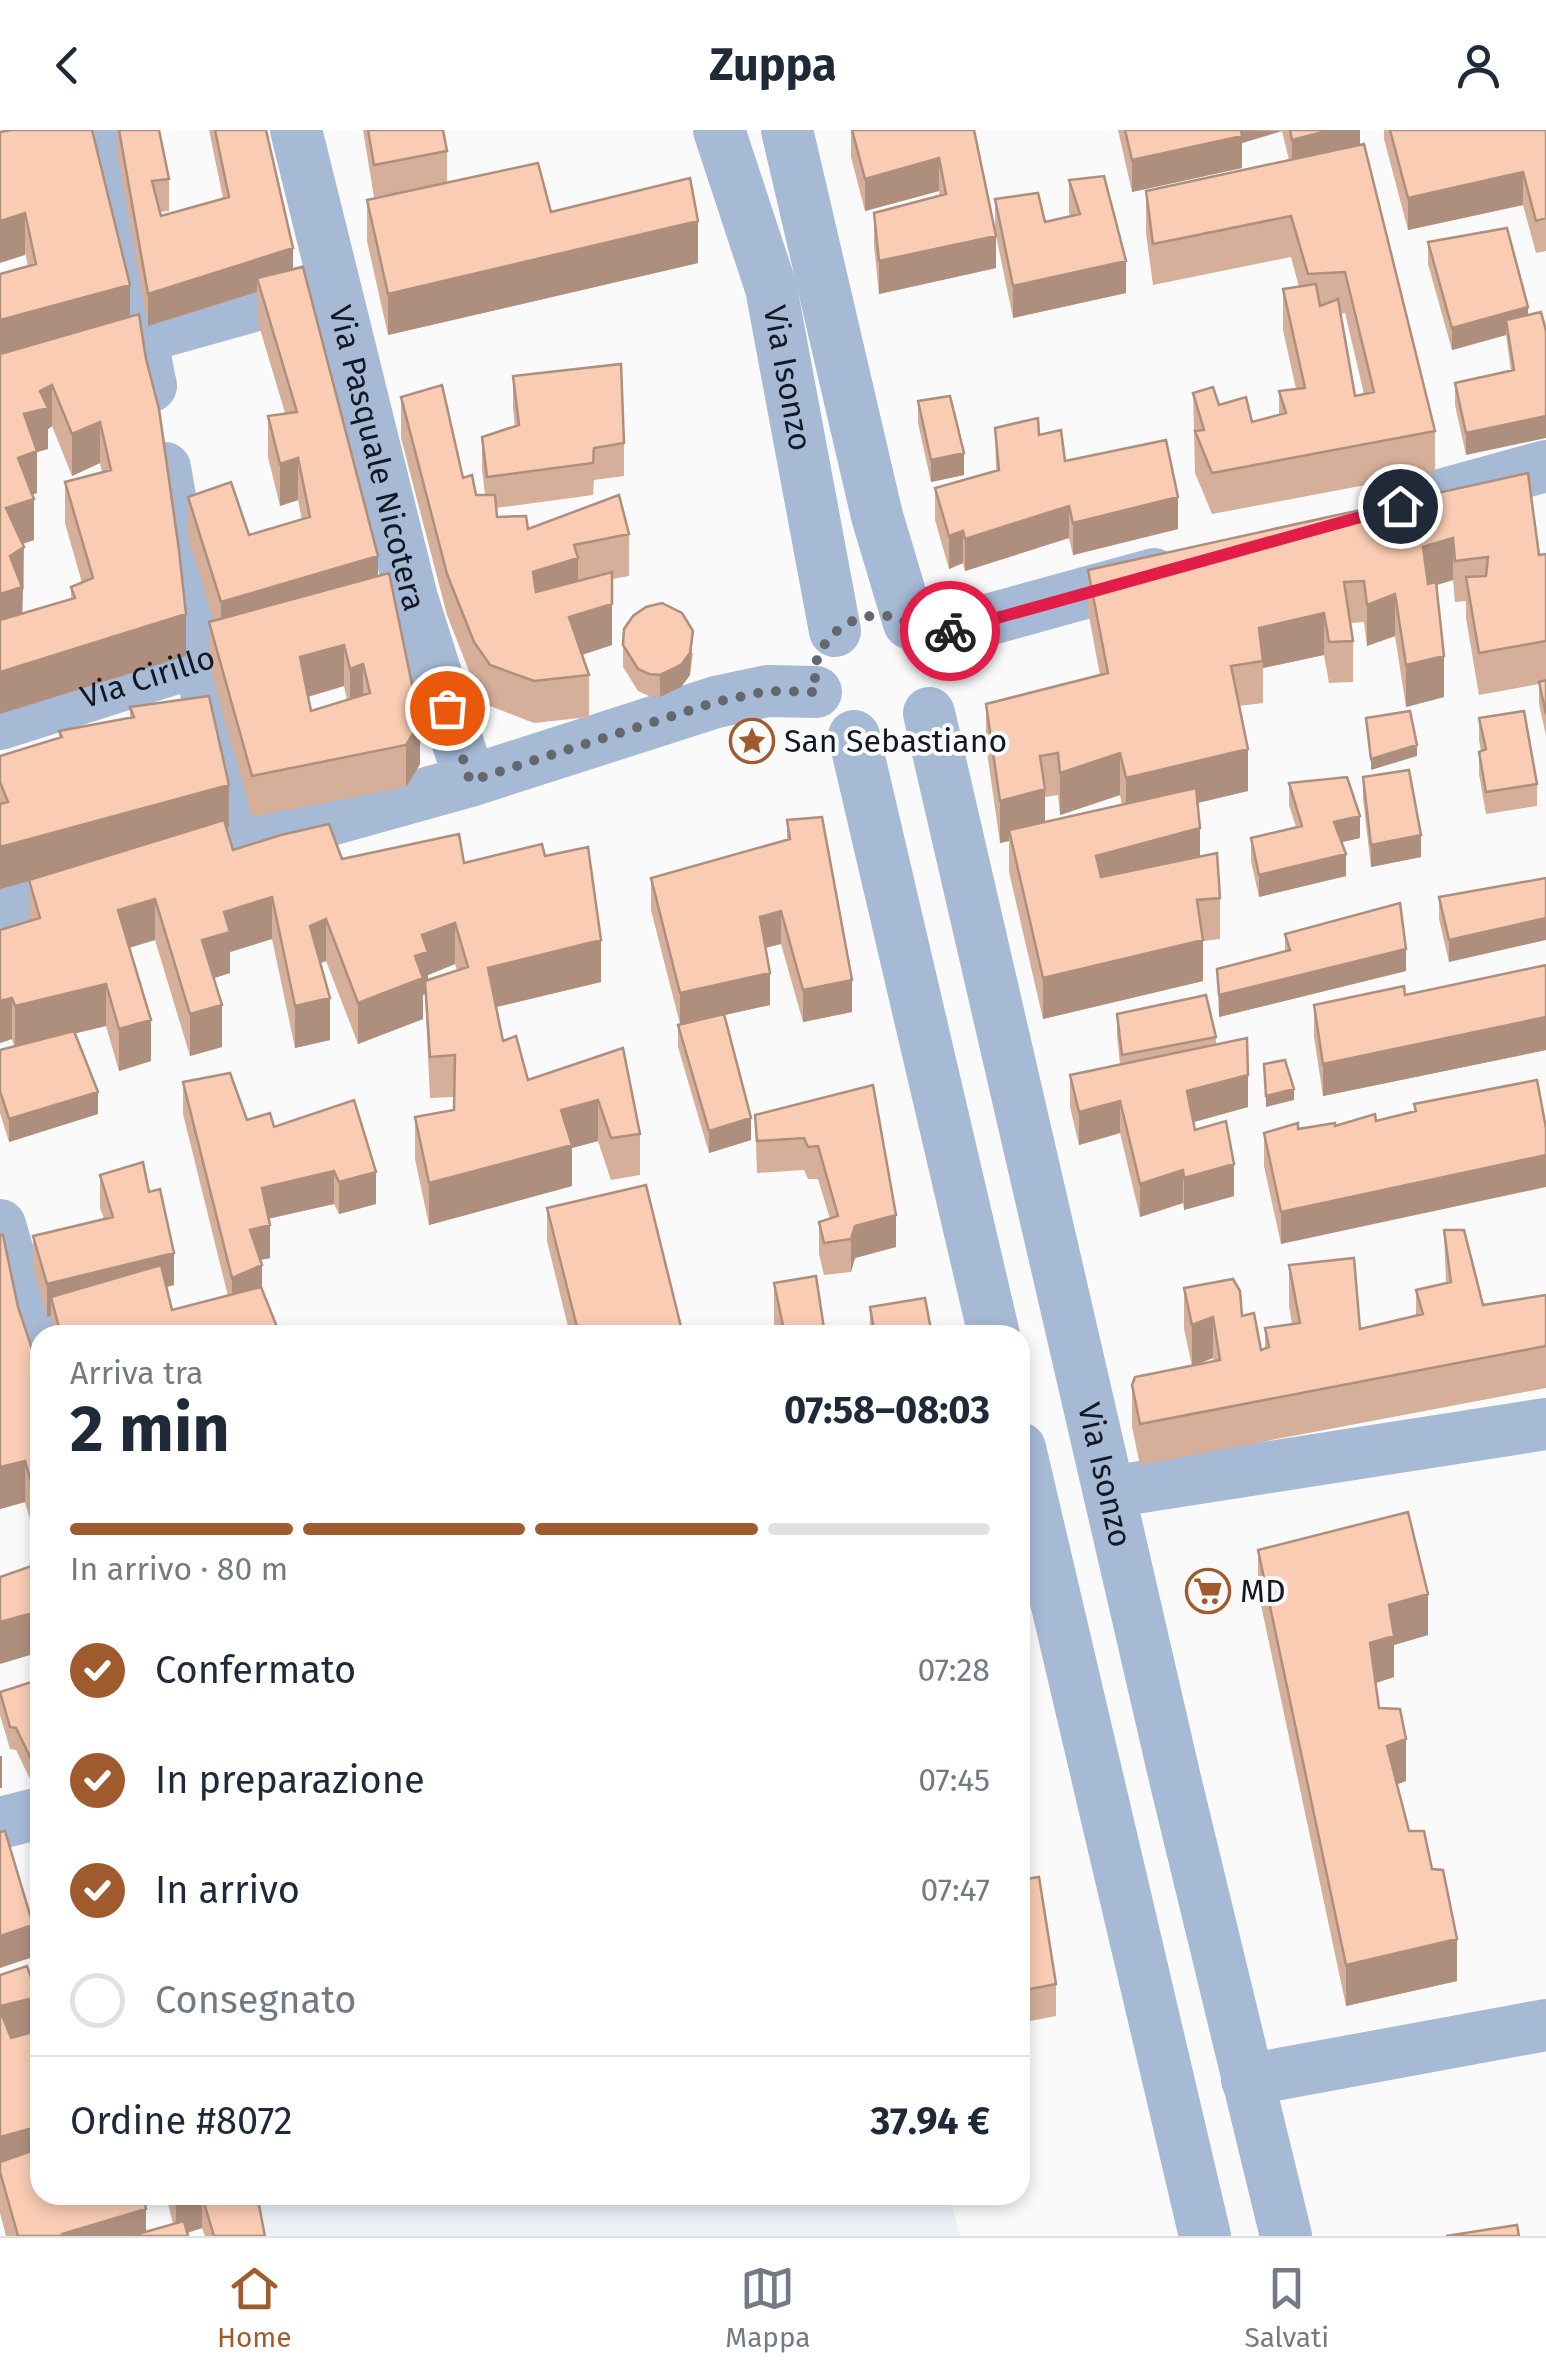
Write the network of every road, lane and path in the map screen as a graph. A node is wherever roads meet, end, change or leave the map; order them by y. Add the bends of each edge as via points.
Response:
1 (296, 130) edge
2 (719, 130) edge
3 (787, 130) edge
4 (98, 138) edge
5 (334, 275) junction
6 (142, 337) junction
7 (0, 378) edge
8 (1546, 466) edge
9 (1377, 513) edge
10 (1208, 560) edge
11 (412, 598) junction
12 (359, 614) edge
13 (917, 630) junction
14 (835, 631) junction
15 (270, 639) edge
16 (199, 660) junction
17 (816, 692) junction
18 (929, 713) junction
19 (0, 724) edge
20 (854, 736) junction
21 (470, 781) junction
22 (240, 845) junction
23 (0, 912) edge
24 (0, 1225) edge
25 (992, 1325) edge
26 (30, 1329) edge
27 (1546, 1424) edge
28 (1030, 1490) edge
29 (1109, 1492) junction
30 (1176, 1783) junction
31 (1103, 1799) junction
32 (30, 1816) edge
33 (0, 1823) edge
34 (1193, 1854) junction
35 (1118, 1871) junction
36 (1546, 2026) edge
37 (1247, 2080) junction
38 (1205, 2236) edge
39 (1286, 2236) edge

1 - 5 street, Via Pasquale Nicotera
2 - 14 street, Via Isonzo via 771,288
3 - 13 street, Via Isonzo via 876,516
4 - 6 street
5 - 6 street via 317,288
5 - 11 street, Via Pasquale Nicotera
6 - 7 street
6 - 16 street
8 - 9 street
10 - 13 street
11 - 12 street
11 - 21 street, Via Pasquale Nicotera
13 - 14 street via 871,615
13 - 18 street via 939,666
14 - 17 street via 815,669
15 - 16 street, Via Cirillo
16 - 19 street, Via Cirillo
16 - 22 street
17 - 20 street via 837,726
17 - 21 street via 768,691 716,702
18 - 20 street via 896,737
18 - 29 street, Via Isonzo
20 - 25 street
21 - 22 street
22 - 23 street
24 - 26 street
27 - 29 street
28 - 31 street
29 - 30 street, Via Isonzo
30 - 31 street via 1164,1802 1142,1813 1120,1811
30 - 34 street, Via Isonzo
31 - 35 street
32 - 33 street
34 - 35 street via 1154,1842 1132,1852
34 - 37 street, Via Isonzo
35 - 38 street
36 - 37 street
37 - 39 street, Via Isonzo

